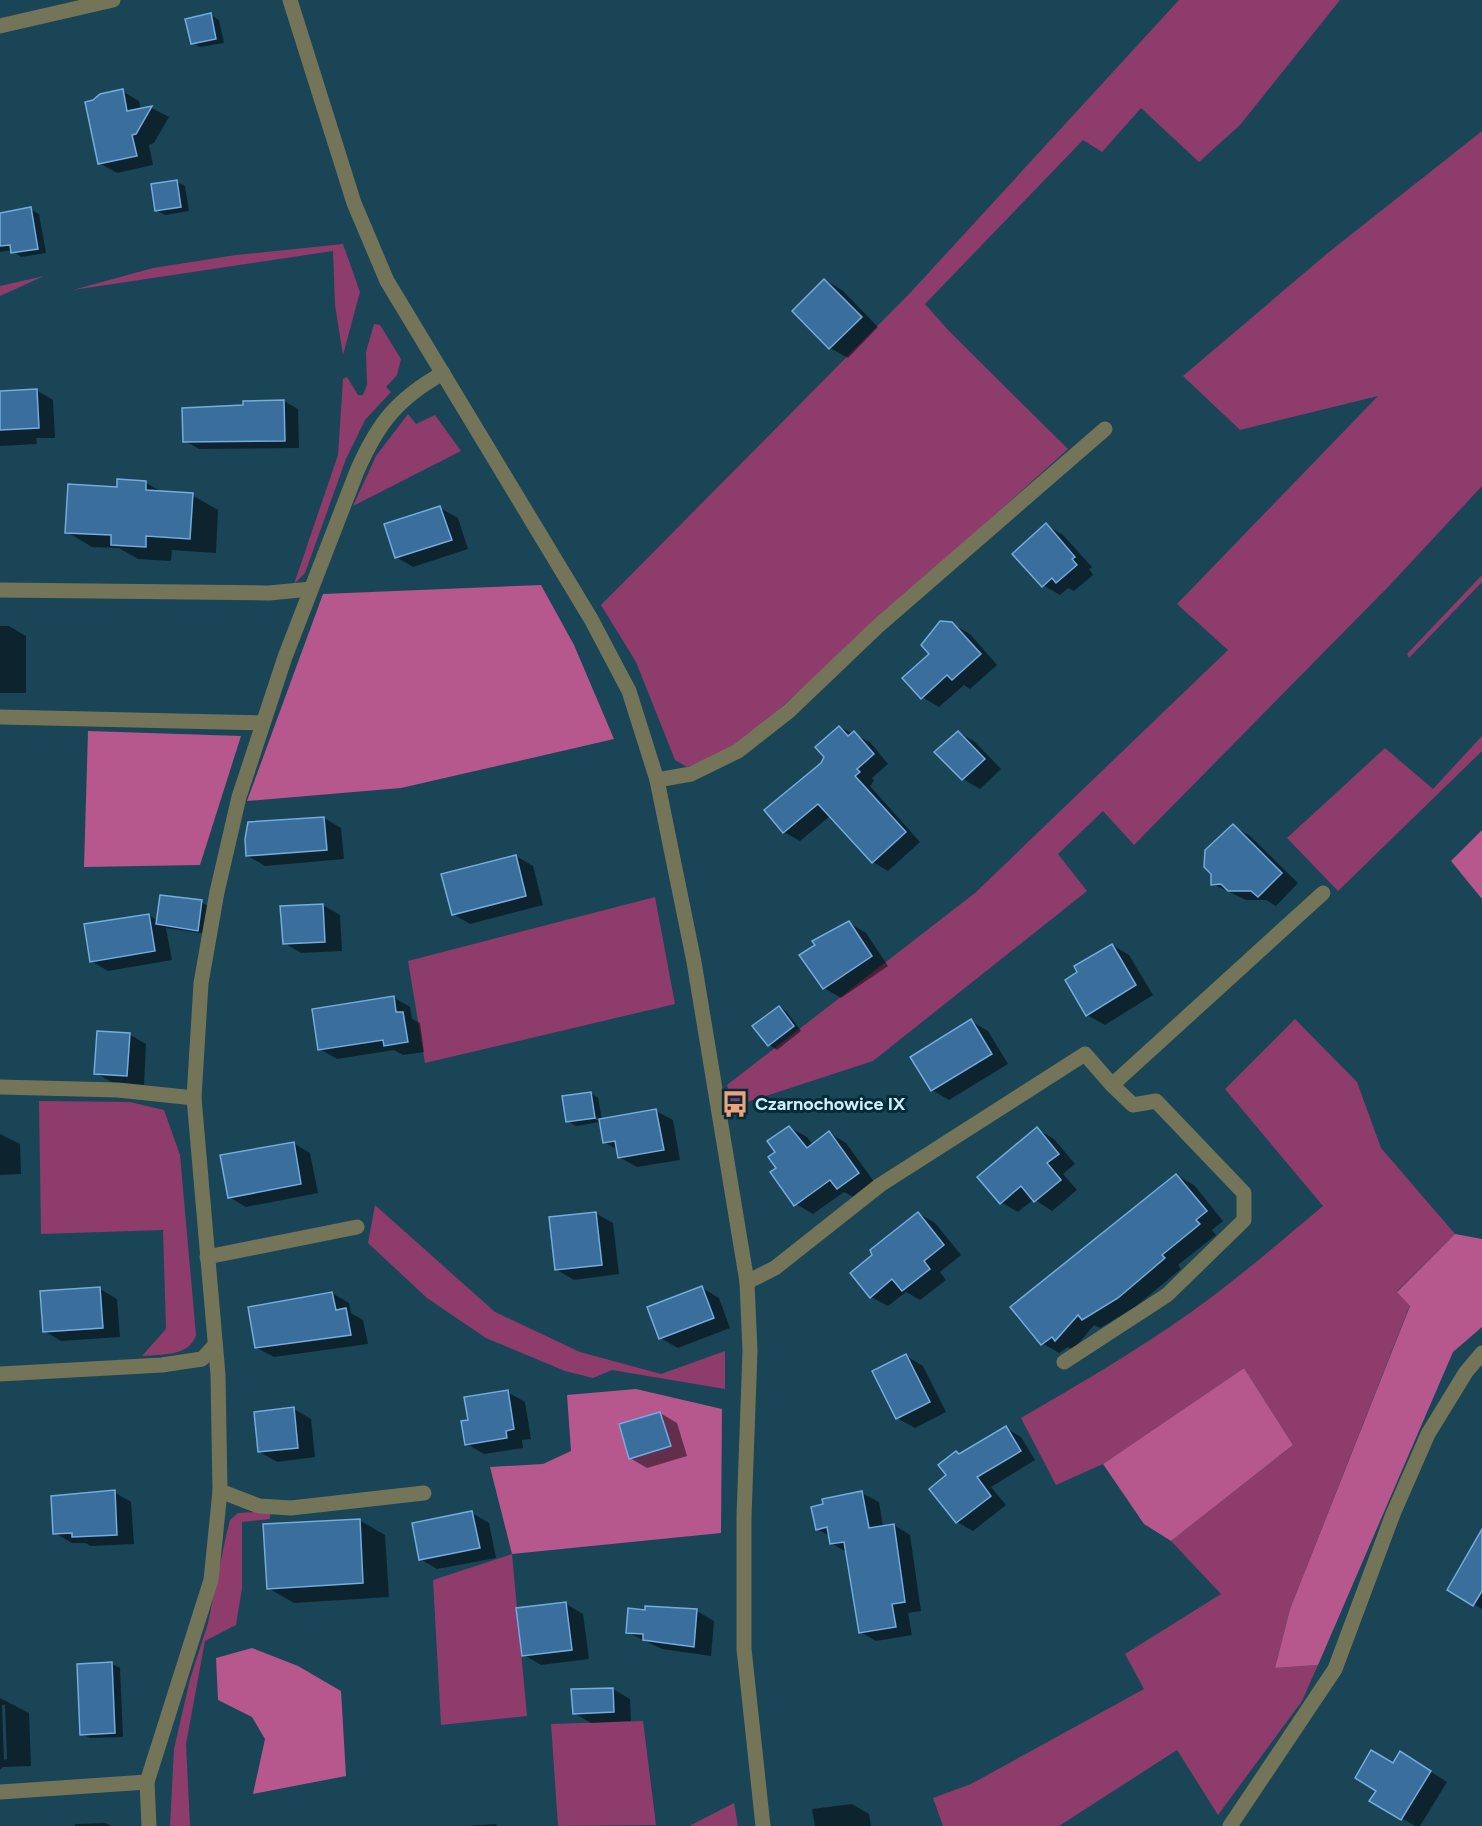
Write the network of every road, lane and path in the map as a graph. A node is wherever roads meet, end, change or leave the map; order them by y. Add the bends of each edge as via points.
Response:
1 (113, 0) edge
2 (290, 0) edge
3 (0, 26) edge
4 (443, 373) junction
5 (1105, 429) dead end
6 (311, 589) junction
7 (0, 590) edge
8 (0, 717) edge
9 (263, 723) junction
10 (657, 780) junction
11 (1323, 894) dead end
12 (1112, 1085) junction
13 (0, 1087) edge
14 (194, 1098) junction
15 (357, 1227) dead end
16 (207, 1257) junction
17 (747, 1282) junction
18 (215, 1345) junction
19 (1482, 1353) edge
20 (1064, 1362) dead end
21 (0, 1374) edge
22 (220, 1491) junction
23 (424, 1493) dead end
24 (147, 1782) junction
25 (0, 1792) edge
26 (149, 1826) edge
27 (763, 1826) edge
28 (1230, 1826) edge

1 - 3 street
2 - 4 street via 364,229 387,281
4 - 6 street via 405,397 372,435
4 - 10 street via 629,691
5 - 10 street via 878,626 789,711 738,751 691,774
6 - 7 street via 268,593
6 - 9 street
8 - 9 street
9 - 14 street via 239,797 217,892 201,983
10 - 17 street via 694,962
11 - 12 street
12 - 17 street via 1085,1054 880,1185 775,1268
12 - 20 street via 1133,1105 1156,1101 1244,1193 1244,1220 1167,1295
13 - 14 street via 118,1090
14 - 16 street
15 - 16 street
16 - 18 street
17 - 27 street via 750,1351 744,1649
18 - 21 street via 202,1359 162,1365
18 - 22 street
19 - 28 street via 1428,1434 1393,1514 1335,1670
22 - 23 street via 259,1506 291,1508
22 - 24 street via 212,1580
24 - 25 street
24 - 26 street

